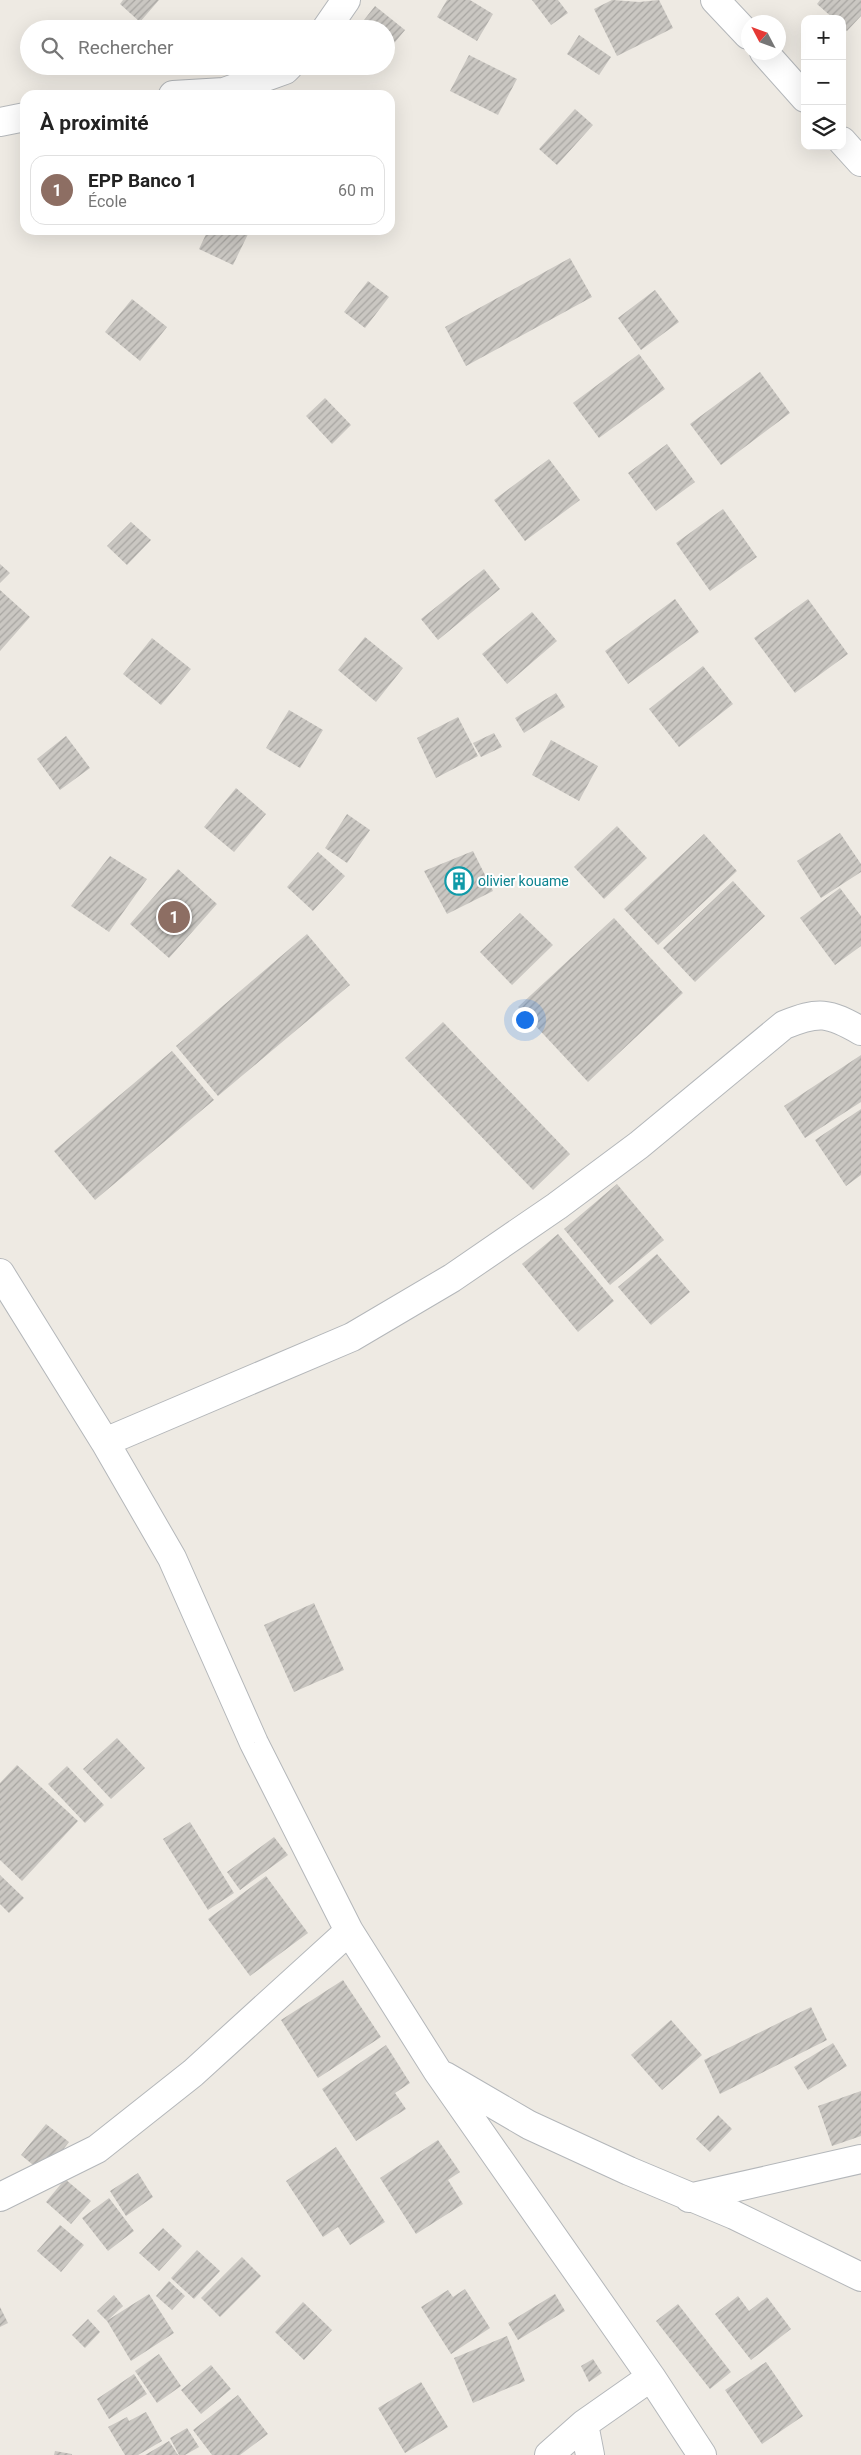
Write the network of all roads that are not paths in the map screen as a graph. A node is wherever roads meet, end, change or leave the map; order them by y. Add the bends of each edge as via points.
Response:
1 (346, 0) edge
2 (715, 0) edge
3 (332, 20) edge
4 (741, 27) edge
5 (771, 60) edge
6 (271, 75) edge
7 (230, 90) edge
8 (801, 94) edge
9 (20, 118) edge
10 (0, 122) edge
11 (846, 145) edge
12 (861, 162) edge
13 (861, 1031) edge
14 (1, 1278) edge
15 (105, 1442) junction
16 (350, 1931) junction
17 (438, 2072) junction
18 (861, 2159) edge
19 (0, 2197) edge
20 (689, 2198) junction
21 (861, 2277) edge
22 (651, 2377) junction
23 (584, 2424) junction
24 (549, 2455) edge
25 (590, 2455) edge
26 (702, 2455) edge

1 - 3 street
2 - 4 street
5 - 8 street
6 - 7 street
9 - 10 street
11 - 12 street
13 - 15 street via 838,1018 809,1015 784,1026 639,1145 452,1278 352,1337
14 - 15 street
15 - 16 street via 172,1558 254,1743
16 - 17 street
16 - 19 street via 193,2074 97,2149
17 - 20 street via 529,2125
17 - 22 street
18 - 20 street
20 - 21 street via 742,2218
22 - 23 street
22 - 26 street
23 - 24 street
23 - 25 street

